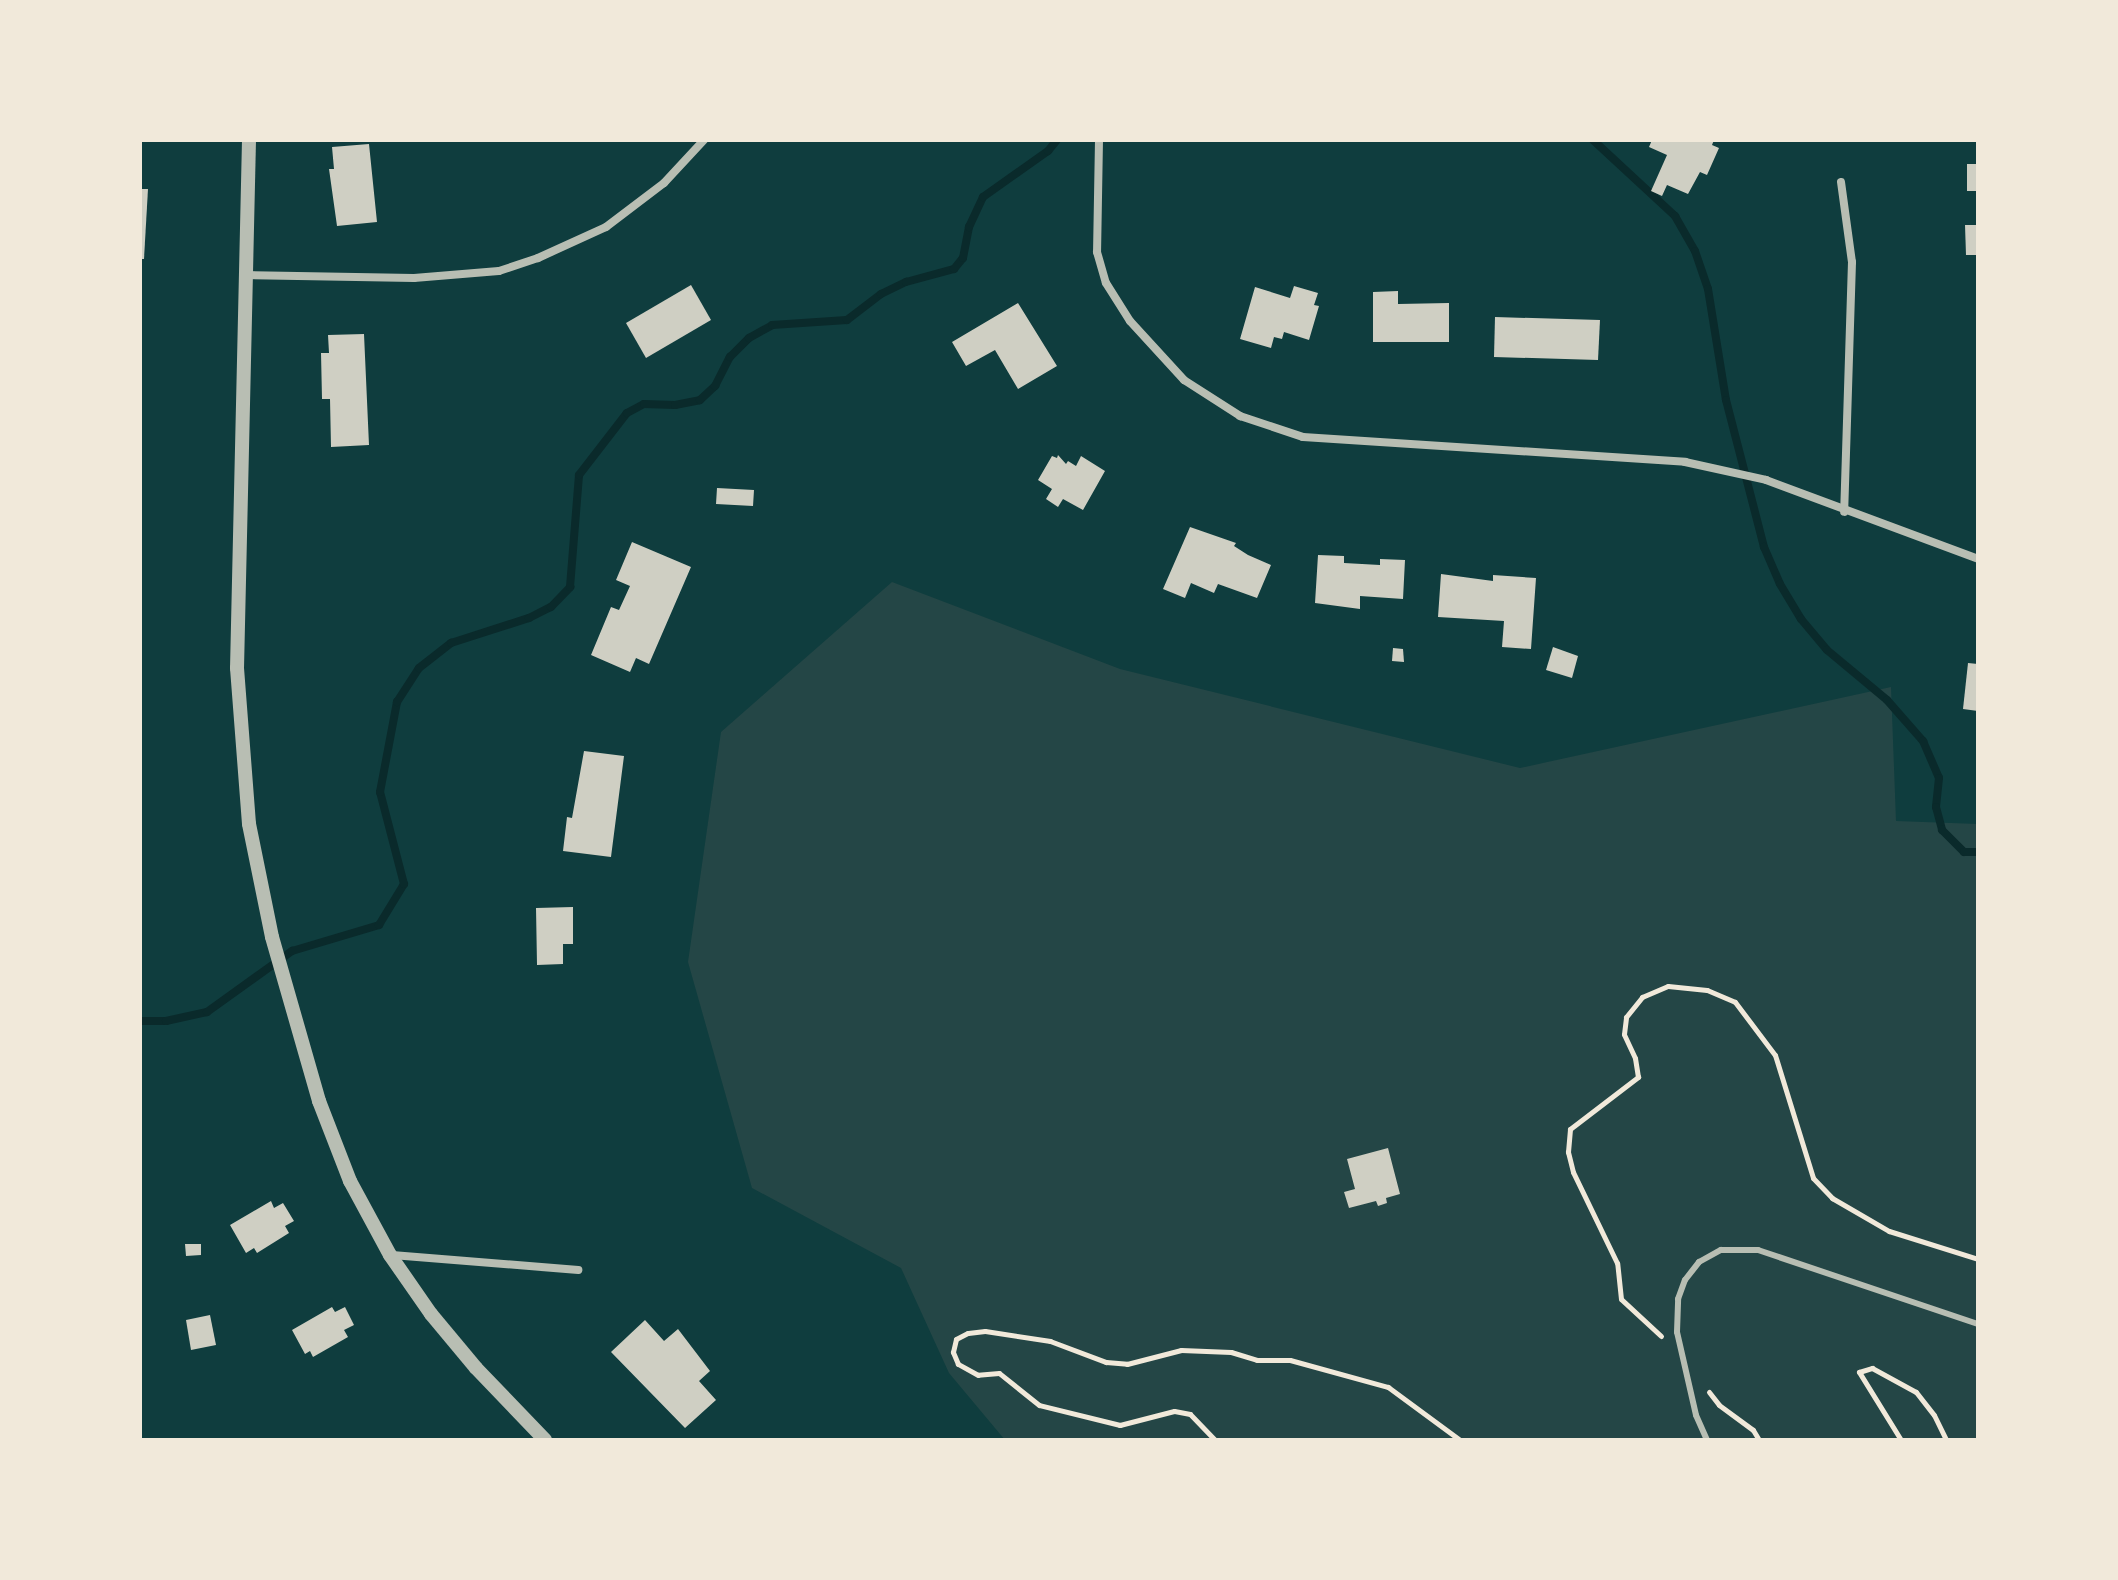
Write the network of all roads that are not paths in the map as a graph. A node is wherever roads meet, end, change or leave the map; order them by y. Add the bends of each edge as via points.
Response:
1 (249, 140) edge
2 (704, 140) edge
3 (1099, 140) edge
4 (1841, 182) dead end
5 (246, 275) junction
6 (1844, 512) junction
7 (1978, 559) edge
8 (390, 1255) junction
9 (578, 1270) dead end
10 (1978, 1324) edge
11 (545, 1440) edge
12 (1707, 1440) edge

1 - 5 street
2 - 5 street via 664,183 606,227 499,271 414,278
3 - 6 street via 1097,252 1106,283 1130,321 1184,380 1240,416 1303,437 1685,462 1766,480
4 - 6 street via 1852,262
5 - 8 street via 237,668 249,824 272,937 319,1101 350,1181
6 - 7 street
8 - 9 street
8 - 11 street via 476,1368
10 - 12 lane via 1758,1250 1721,1250 1699,1262 1678,1299 1677,1332

